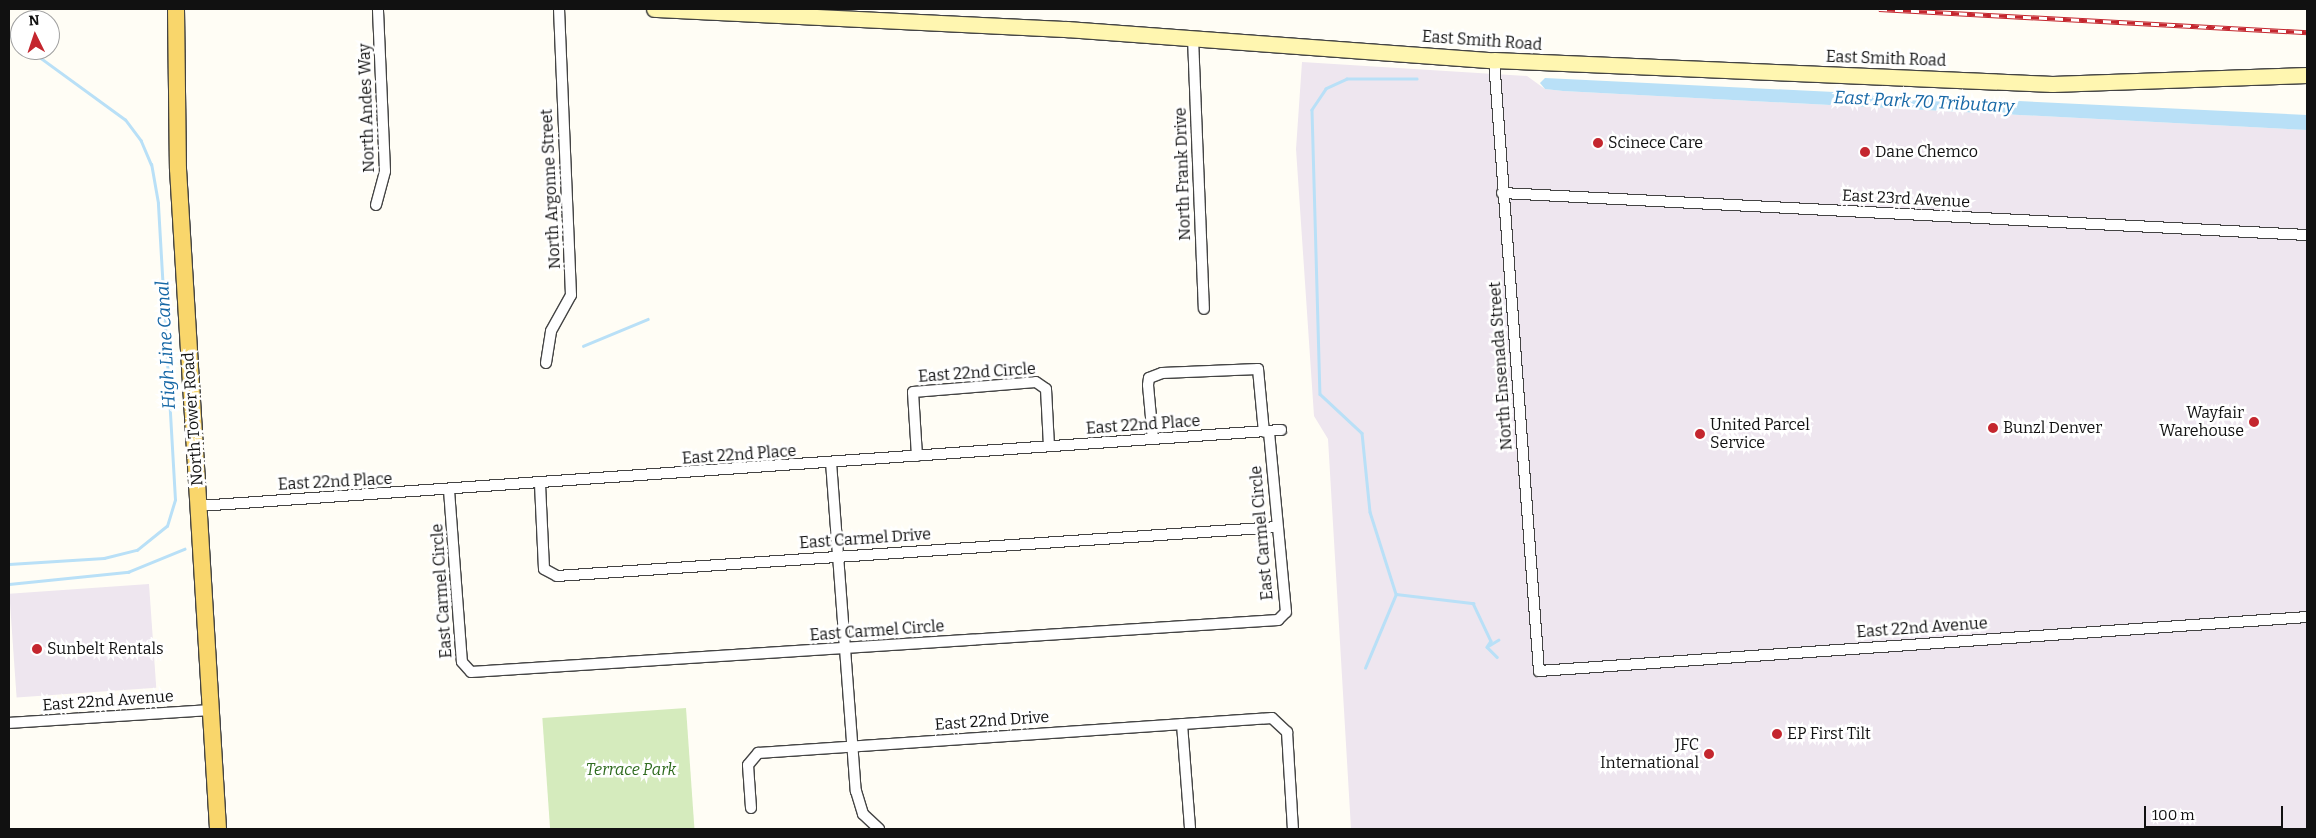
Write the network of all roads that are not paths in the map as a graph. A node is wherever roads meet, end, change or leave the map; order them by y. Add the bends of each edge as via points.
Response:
1 (176, 9) edge
2 (378, 9) edge
3 (558, 9) edge
4 (654, 9) edge
5 (1193, 38) junction
6 (1494, 60) junction
7 (2307, 75) edge
8 (1502, 193) junction
9 (376, 205) dead end
10 (2307, 235) edge
11 (1204, 309) dead end
12 (546, 363) dead end
13 (1281, 430) dead end
14 (1267, 432) junction
15 (1153, 439) junction
16 (1049, 446) junction
17 (917, 456) junction
18 (831, 462) junction
19 (540, 484) junction
20 (449, 490) junction
21 (199, 506) junction
22 (1277, 527) junction
23 (838, 556) junction
24 (2307, 617) edge
25 (844, 648) junction
26 (1539, 671) joint
27 (210, 710) junction
28 (9, 723) edge
29 (1182, 724) junction
30 (853, 746) junction
31 (751, 808) dead end
32 (218, 829) edge
33 (879, 829) edge
34 (1190, 829) edge
35 (1293, 829) edge

1 - 21 main road, North Tower Road via 178,159
2 - 9 street, North Andes Way via 385,171
3 - 12 street, North Argonne Street via 571,295 552,331
4 - 5 street, East Smith Road
5 - 6 street, East Smith Road
5 - 11 street, North Frank Drive
6 - 7 street, East Smith Road via 2052,84
6 - 8 street, North Ensenada Street
8 - 10 street, East 23rd Avenue
8 - 26 street, North Ensenada Street
13 - 14 street, East 22nd Place
14 - 15 street, East 22nd Place
14 - 15 street via 1258,369 1162,373 1149,378 1148,385
14 - 22 street, East Carmel Circle
15 - 16 street, East 22nd Place
16 - 17 street, East 22nd Place
16 - 17 street, East 22nd Circle via 1046,388 1036,382 913,392
17 - 18 street, East 22nd Place
18 - 19 street, East 22nd Place
18 - 23 street
19 - 20 street, East 22nd Place
19 - 23 street, East Carmel Drive via 548,574
20 - 21 street, East 22nd Place
20 - 25 street, East Carmel Circle via 462,662 470,672
21 - 27 main road, North Tower Road
22 - 23 street, East Carmel Drive
22 - 25 street, East Carmel Circle via 1286,612 1278,620
23 - 25 street
24 - 26 street, East 22nd Avenue
25 - 30 street
27 - 28 street, East 22nd Avenue
27 - 32 main road, North Tower Road
29 - 30 street, East 22nd Drive
29 - 34 street
29 - 35 street, East 22nd Drive via 1272,718 1284,726
30 - 31 street, East 22nd Drive via 753,756 748,765
30 - 33 street via 859,805

